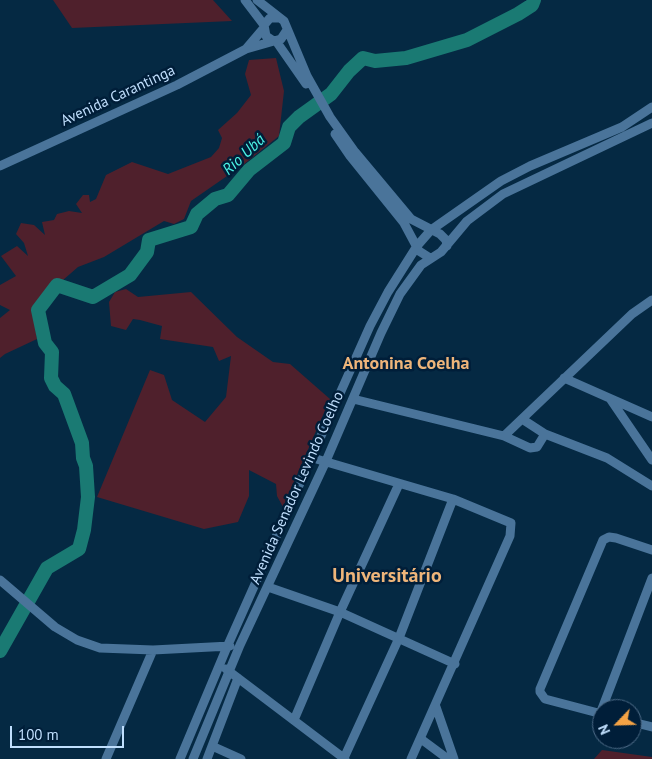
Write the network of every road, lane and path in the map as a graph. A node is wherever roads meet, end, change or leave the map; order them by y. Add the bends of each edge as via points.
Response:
1 (244, 0) edge
2 (257, 0) edge
3 (279, 18) junction
4 (264, 27) junction
5 (286, 30) junction
6 (274, 40) junction
7 (246, 49) junction
8 (311, 88) junction
9 (652, 107) edge
10 (328, 118) junction
11 (652, 123) edge
12 (0, 166) edge
13 (431, 230) junction
14 (417, 246) junction
15 (447, 246) junction
16 (430, 258) junction
17 (652, 300) edge
18 (564, 378) junction
19 (353, 399) junction
20 (610, 399) junction
21 (652, 417) edge
22 (522, 419) junction
23 (545, 434) junction
24 (504, 436) junction
25 (313, 458) junction
26 (652, 460) edge
27 (326, 461) junction
28 (399, 484) junction
29 (652, 486) edge
30 (453, 499) junction
31 (652, 550) edge
32 (652, 578) edge
33 (0, 581) edge
34 (268, 587) junction
35 (340, 612) junction
36 (399, 638) junction
37 (240, 645) junction
38 (227, 647) junction
39 (153, 650) junction
40 (220, 664) junction
41 (455, 664) junction
42 (230, 672) junction
43 (238, 678) junction
44 (607, 699) edge
45 (436, 707) junction
46 (592, 712) edge
47 (294, 720) junction
48 (421, 739) junction
49 (212, 746) junction
50 (332, 749) junction
51 (344, 758) edge
52 (106, 759) edge
53 (180, 759) edge
54 (192, 759) edge
55 (207, 759) edge
56 (241, 759) edge
57 (327, 759) edge
58 (411, 759) edge
59 (448, 759) edge
60 (454, 759) edge

1 - 4 street
2 - 3 street
3 - 4 street via 270,18
3 - 5 street via 284,21
4 - 6 street via 266,36
4 - 7 street, Avenida Carantinga
5 - 6 street via 285,35
5 - 8 street
6 - 7 street, Avenida Carantinga
6 - 8 street
7 - 12 street, Avenida Carantinga via 177,85
8 - 10 street
9 - 13 street via 622,127 502,181
10 - 13 street via 411,219
10 - 14 street via 350,156 408,229
11 - 15 street, Avenida Senador Levindo Coelho via 503,194 466,221
13 - 14 street
13 - 15 street via 443,237
14 - 16 street
14 - 25 street via 370,326
15 - 16 street, Avenida Senador Levindo Coelho
16 - 19 street, Avenida Senador Levindo Coelho via 400,294
17 - 18 street via 641,306
18 - 20 street
18 - 22 street
19 - 24 street
19 - 27 street, Avenida Senador Levindo Coelho
20 - 21 street
20 - 26 street
22 - 23 street
22 - 24 street
23 - 24 street via 537,447 532,448
23 - 29 street via 607,458
25 - 27 street
25 - 38 street
27 - 28 street
27 - 34 street, Avenida Senador Levindo Coelho
28 - 30 street
28 - 35 street
30 - 36 street
30 - 41 street via 511,523 512,531
31 - 46 street via 616,538 603,540 540,689 545,699
32 - 44 street
33 - 39 street via 34,611 77,640 100,648
34 - 35 street
34 - 37 street, Avenida Senador Levindo Coelho
35 - 36 street
35 - 47 street
36 - 41 street
36 - 51 street
37 - 38 street
37 - 42 street, Avenida Senador Levindo Coelho
38 - 39 street
38 - 40 street
39 - 52 street
40 - 42 street
40 - 53 street
41 - 45 street
42 - 43 street
42 - 54 street, Avenida Senador Levindo Coelho
43 - 47 street
43 - 49 street
45 - 48 street
45 - 60 street
47 - 50 street
48 - 58 street
48 - 59 street
49 - 55 street
49 - 56 street
50 - 51 street
50 - 57 street

